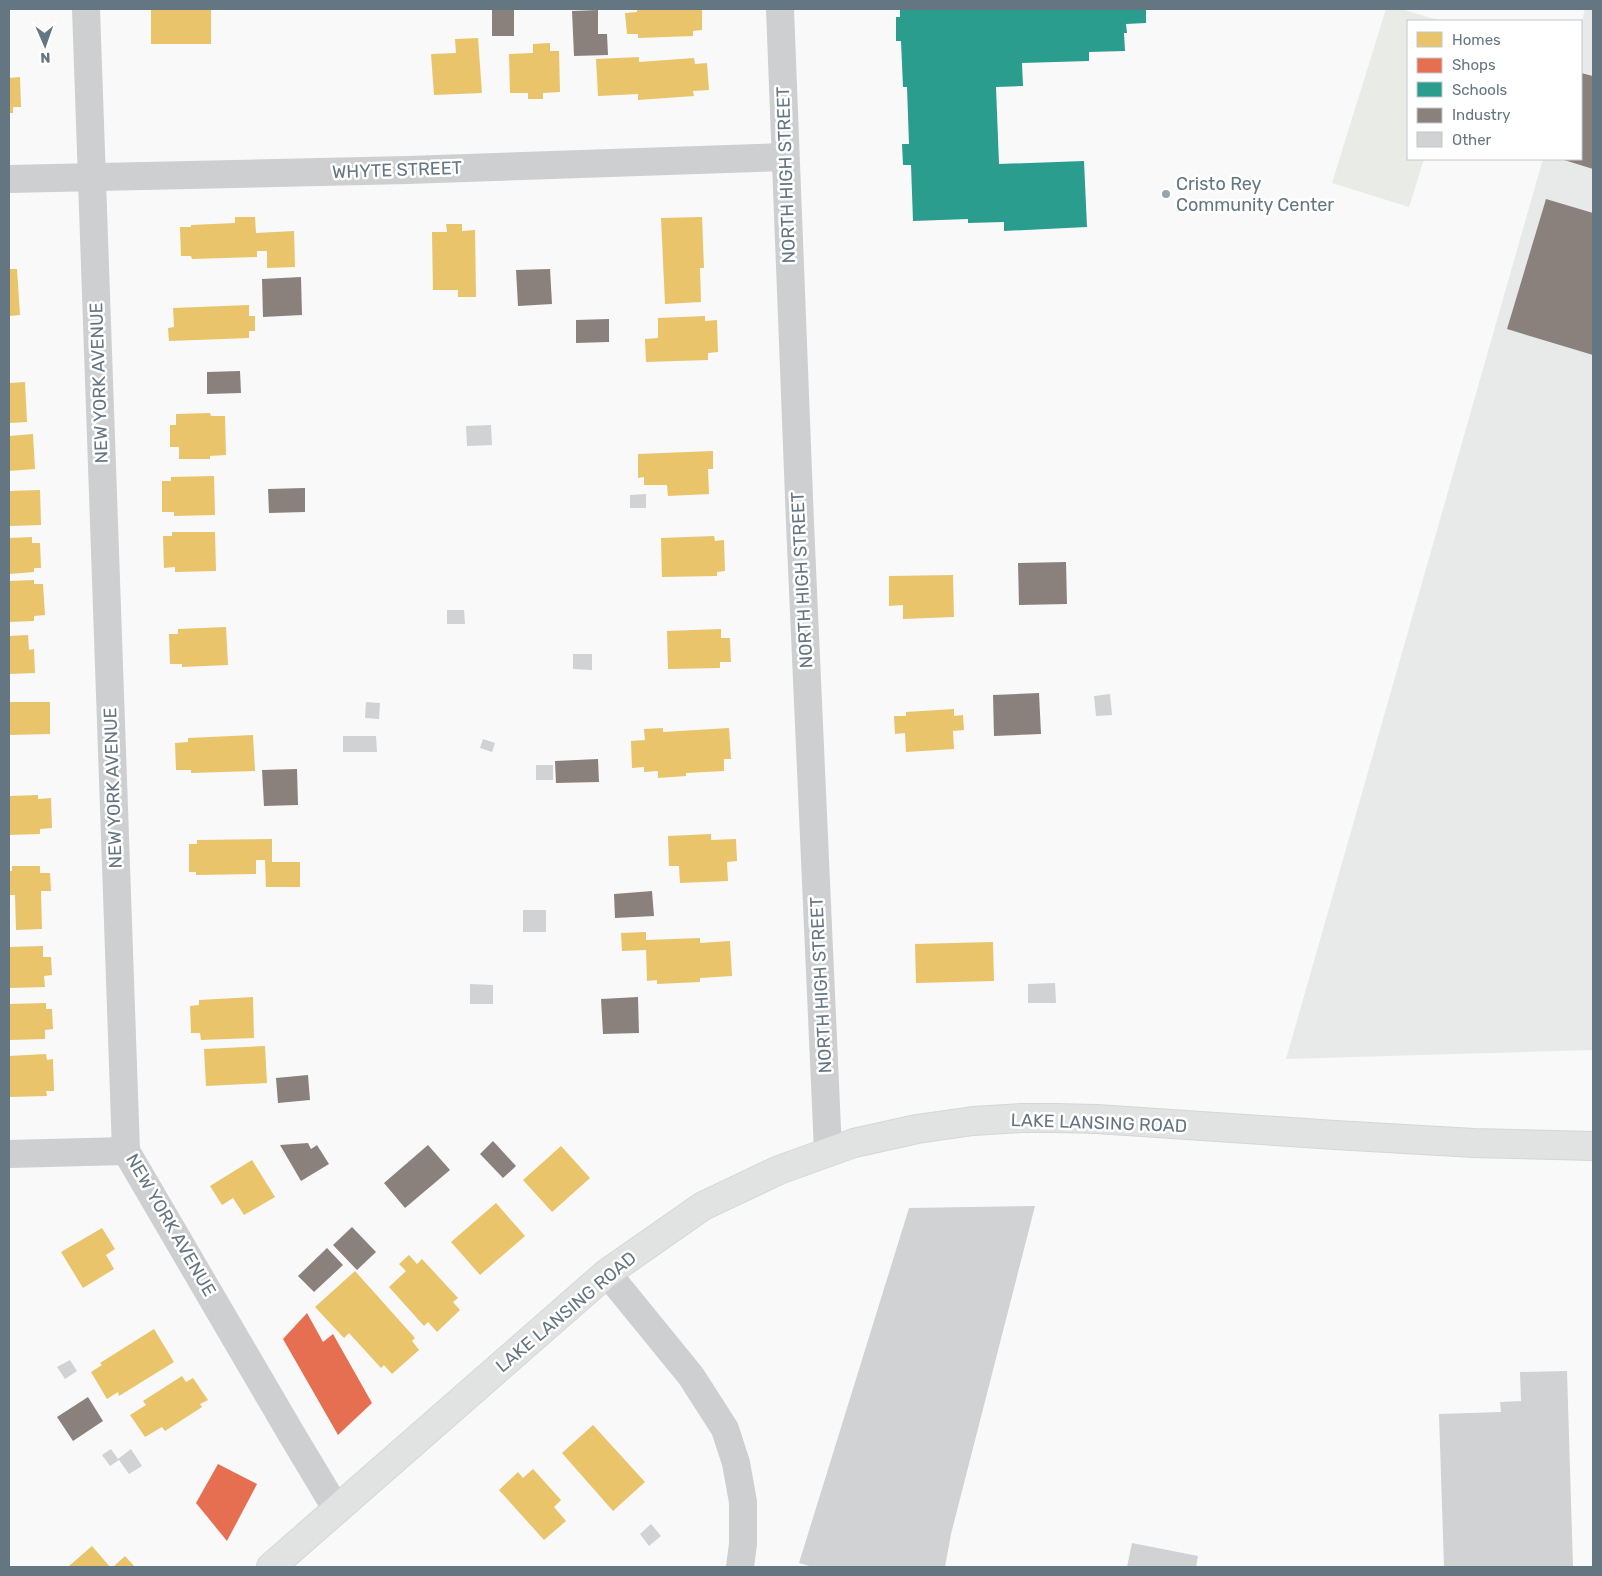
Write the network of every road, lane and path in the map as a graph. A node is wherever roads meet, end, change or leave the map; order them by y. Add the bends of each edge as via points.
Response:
1 (86, 9) edge
2 (780, 9) edge
3 (785, 157) junction
4 (92, 178) junction
5 (9, 179) edge
6 (1593, 1146) edge
7 (126, 1151) junction
8 (828, 1151) junction
9 (9, 1154) edge
10 (607, 1273) junction
11 (337, 1510) junction
12 (271, 1567) edge
13 (740, 1567) edge

1 - 4 street, NEW YORK AVENUE
2 - 3 street, NORTH HIGH STREET
3 - 4 street, WHYTE STREET
3 - 8 street, NORTH HIGH STREET
4 - 5 street, WHYTE STREET
4 - 7 street, NEW YORK AVENUE
6 - 8 main road, LAKE LANSING ROAD via 1344,1136 1097,1119 1022,1118 916,1129
7 - 9 street
7 - 11 street, NEW YORK AVENUE
8 - 10 main road, LAKE LANSING ROAD via 778,1170 703,1206
10 - 11 main road, LAKE LANSING ROAD
10 - 13 street via 691,1376 725,1429 736,1463 743,1502
11 - 12 main road, LAKE LANSING ROAD

